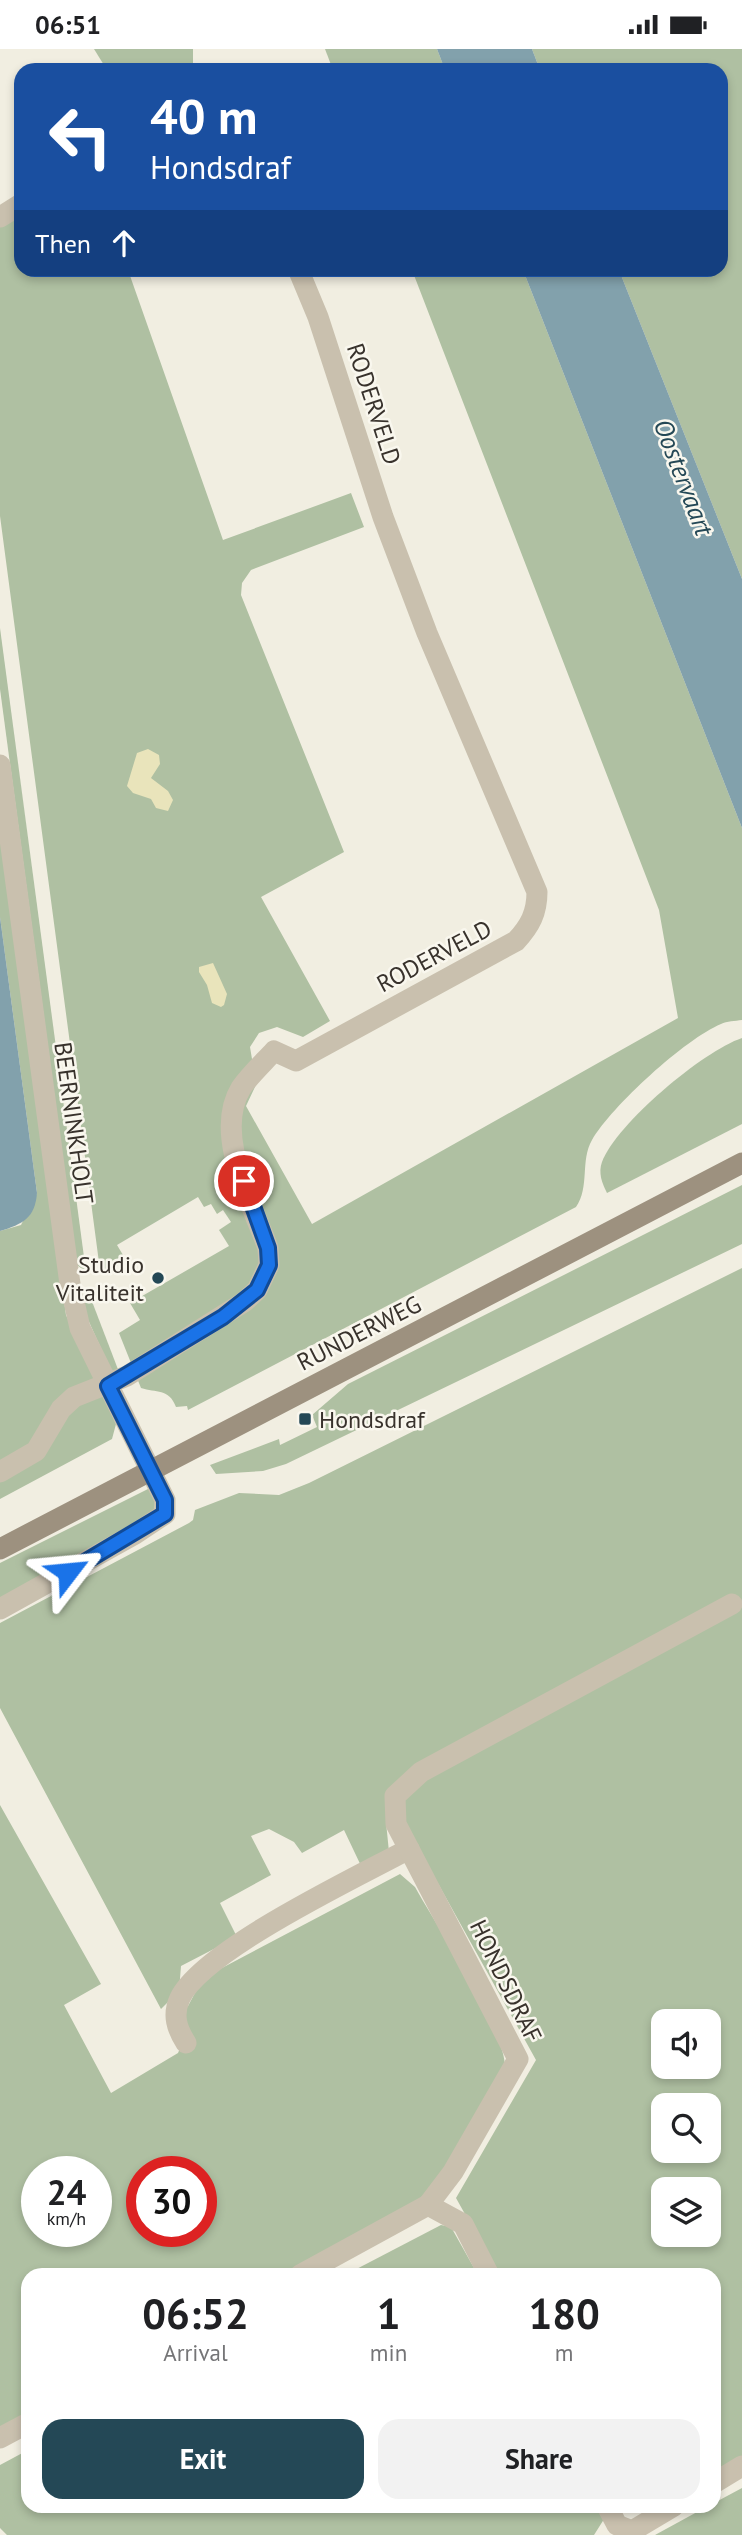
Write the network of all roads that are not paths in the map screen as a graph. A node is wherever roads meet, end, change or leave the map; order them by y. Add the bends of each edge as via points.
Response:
1 (301, 277) edge
2 (0, 765) edge
3 (742, 1163) edge
4 (108, 1386) junction
5 (0, 1472) edge
6 (152, 1472) junction
7 (0, 1549) edge
8 (732, 1604) dead end
9 (0, 1609) edge
10 (409, 1849) junction
11 (186, 2043) dead end
12 (428, 2205) junction
13 (313, 2268) edge
14 (485, 2268) edge
15 (21, 2427) edge
16 (0, 2438) edge
17 (742, 2466) edge
18 (721, 2479) edge
19 (611, 2513) edge
20 (662, 2513) edge

1 - 4 street, RODERVELD via 383,517 471,742 530,873 537,907 530,926 516,941 296,1061 274,1051 255,1072 241,1088 232,1112 232,1143 268,1248 269,1265 257,1290 244,1302
2 - 4 street, BEERNINKHOLT via 69,1284 80,1328
3 - 6 street, RUNDERWEG
4 - 5 street via 74,1397 61,1409 36,1451
4 - 6 street, BEERNINKHOLT
6 - 7 street, RUNDERWEG
6 - 9 street via 165,1500 165,1514
8 - 10 street, HONDSDRAF via 421,1772 395,1796 396,1823
10 - 11 street via 228,1949 200,1972 177,2007 176,2019
10 - 12 street, HONDSDRAF via 518,2059 453,2172
12 - 13 street, HONDSDRAF
12 - 14 street via 463,2224
15 - 16 street
17 - 18 street
19 - 20 street via 617,2525 632,2531

